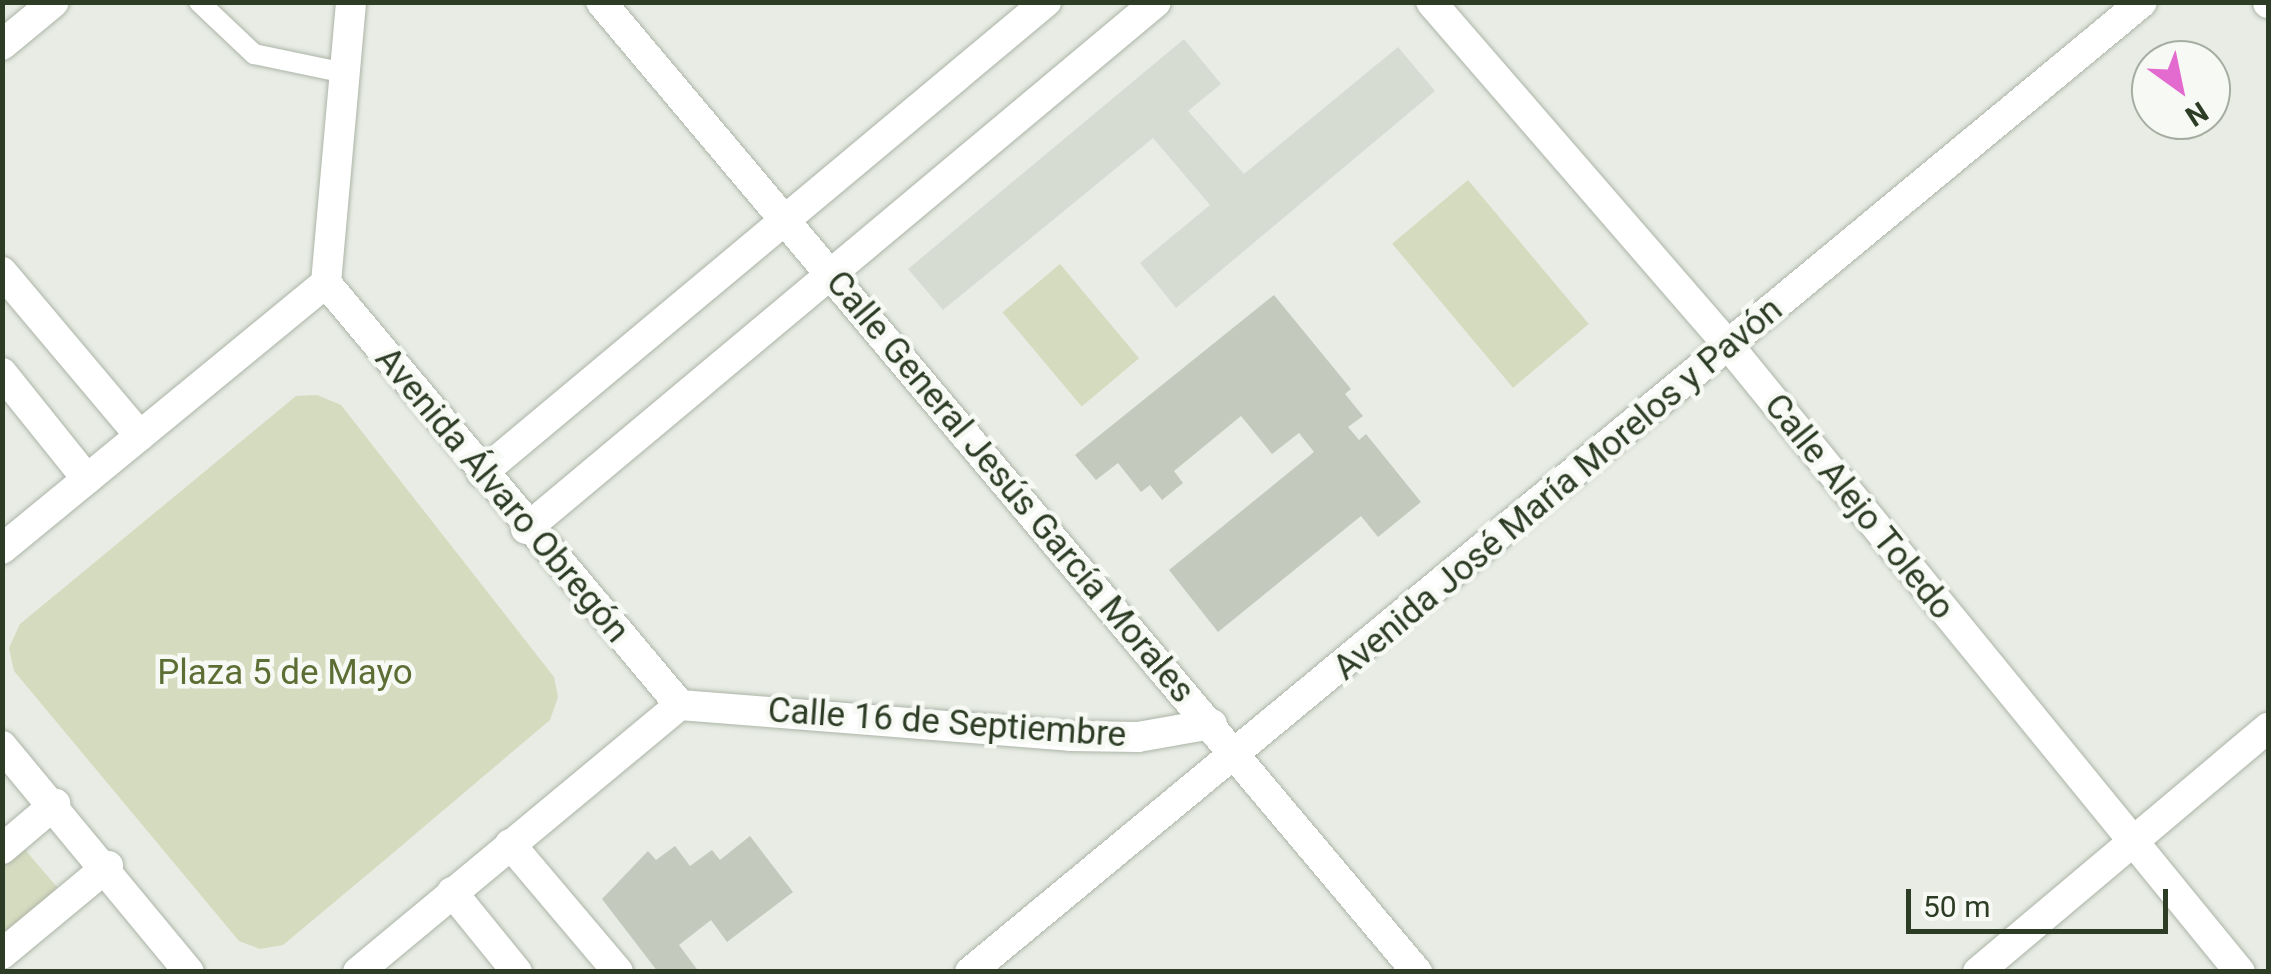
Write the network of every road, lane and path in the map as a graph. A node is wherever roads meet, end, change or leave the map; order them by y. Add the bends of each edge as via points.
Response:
1 (54, 2) edge
2 (199, 2) edge
3 (352, 2) edge
4 (601, 2) edge
5 (1046, 2) edge
6 (1156, 2) edge
7 (1431, 2) edge
8 (2142, 2) edge
9 (2, 46) edge
10 (345, 74) junction
11 (784, 221) junction
12 (2, 272) edge
13 (830, 276) junction
14 (326, 283) junction
15 (1729, 346) junction
16 (2, 373) edge
17 (140, 436) junction
18 (482, 473) junction
19 (87, 479) junction
20 (526, 529) junction
21 (2, 550) edge
22 (680, 705) junction
23 (1212, 724) junction
24 (2268, 728) edge
25 (2, 746) edge
26 (1238, 754) junction
27 (55, 804) junction
28 (510, 844) junction
29 (2130, 844) junction
30 (2, 848) edge
31 (108, 866) junction
32 (452, 892) junction
33 (2, 954) edge
34 (189, 972) edge
35 (358, 972) edge
36 (517, 972) edge
37 (618, 972) edge
38 (970, 972) edge
39 (1417, 972) edge
40 (1978, 972) edge
41 (2240, 972) edge

1 - 9 street
2 - 10 lane via 254,54
3 - 10 street
4 - 11 street, Calle General Jesús García Morales
5 - 11 street
6 - 13 street
7 - 15 street, Calle Alejo Toledo
8 - 15 street, Avenida José María Morelos y Pavón
10 - 14 street
11 - 13 street, Calle General Jesús García Morales
11 - 18 street
12 - 17 street
13 - 20 street
13 - 23 street, Calle General Jesús García Morales
14 - 17 street
14 - 18 street, Avenida Álvaro Obregón
15 - 26 street, Avenida José María Morelos y Pavón
15 - 29 street, Calle Alejo Toledo
16 - 19 street
17 - 19 street
18 - 20 street, Avenida Álvaro Obregón
19 - 21 street
20 - 22 street, Avenida Álvaro Obregón
22 - 23 street, Calle 16 de Septiembre via 1070,736
22 - 28 street
23 - 26 street, Calle General Jesús García Morales
24 - 29 street
25 - 27 street
26 - 38 street, Avenida José María Morelos y Pavón
26 - 39 street, Calle General Jesús García Morales
27 - 30 street
27 - 31 street
28 - 32 street
28 - 37 street
29 - 40 street
29 - 41 street, Calle Alejo Toledo
31 - 33 street
31 - 34 street
32 - 35 street
32 - 36 street

